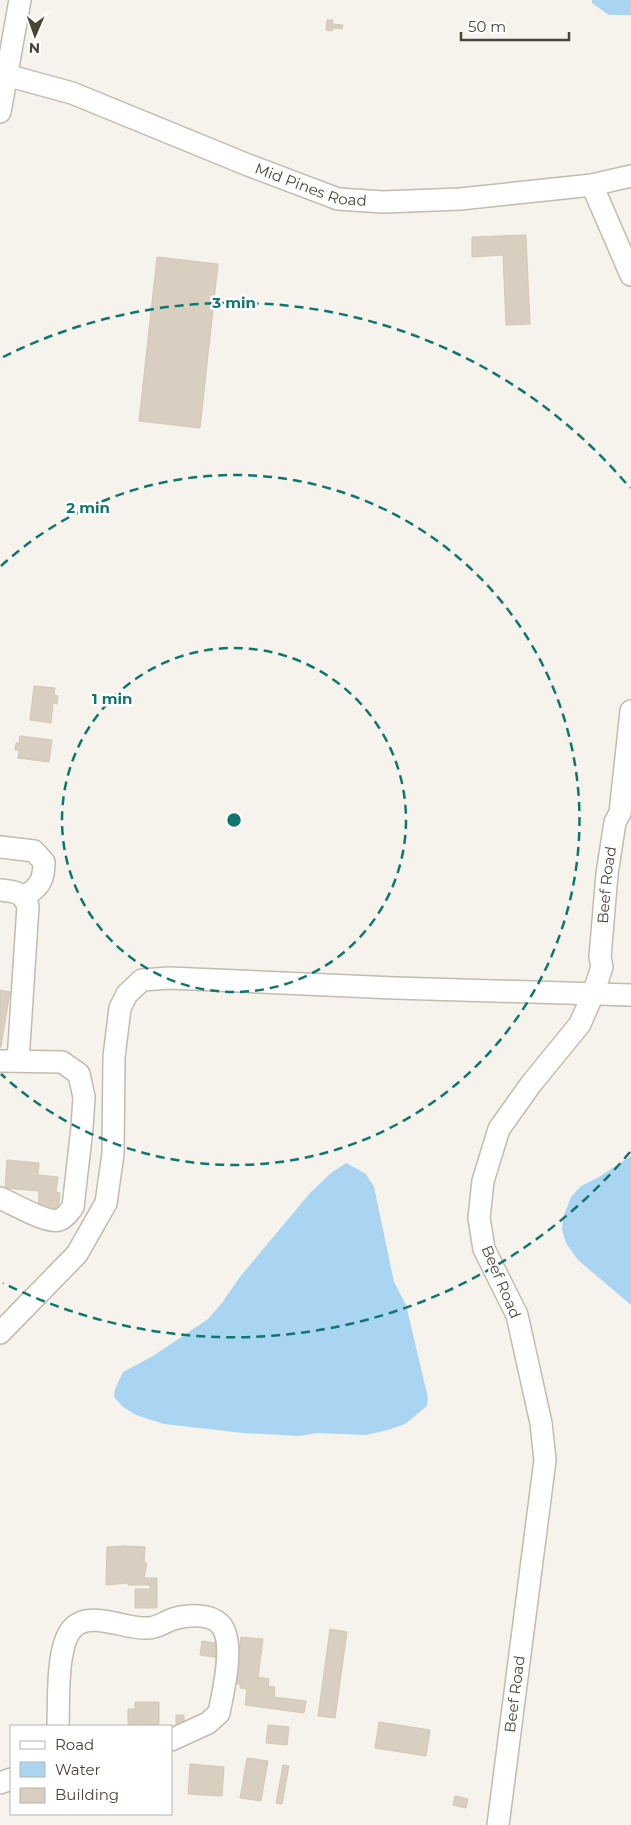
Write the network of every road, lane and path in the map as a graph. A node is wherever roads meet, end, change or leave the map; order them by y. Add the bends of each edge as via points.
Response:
1 (20, 0) edge
2 (6, 75) junction
3 (0, 112) edge
4 (631, 176) edge
5 (592, 185) junction
6 (631, 275) edge
7 (631, 710) edge
8 (625, 815) edge
9 (0, 847) edge
10 (0, 890) edge
11 (24, 898) junction
12 (593, 994) junction
13 (631, 995) edge
14 (9, 1061) edge
15 (0, 1198) edge
16 (0, 1333) edge
17 (58, 1725) edge
18 (172, 1740) edge
19 (498, 1825) edge

1 - 2 street
2 - 3 street
2 - 5 street, Mid Pines Road via 72,93 338,199 383,202 460,199
4 - 5 street, Mid Pines Road
5 - 6 street
7 - 8 street, Beef Road
8 - 12 street, Beef Road via 615,822 607,874 600,957 602,968
9 - 11 street via 34,852 44,862 44,876
10 - 11 street via 17,892
11 - 14 street via 28,906
12 - 13 street
12 - 16 street via 169,978 142,980 127,994 120,1008 114,1057 113,1154 106,1203 77,1254
12 - 19 street, Beef Road via 580,1024 499,1129 483,1181 479,1218 484,1249 517,1316 540,1423 544,1460
14 - 15 street via 62,1062 79,1074 84,1097 73,1207 68,1215 48,1220
17 - 18 street via 63,1646 72,1629 88,1620 150,1628 188,1616 207,1617 220,1624 227,1636 228,1653 220,1713 208,1723

